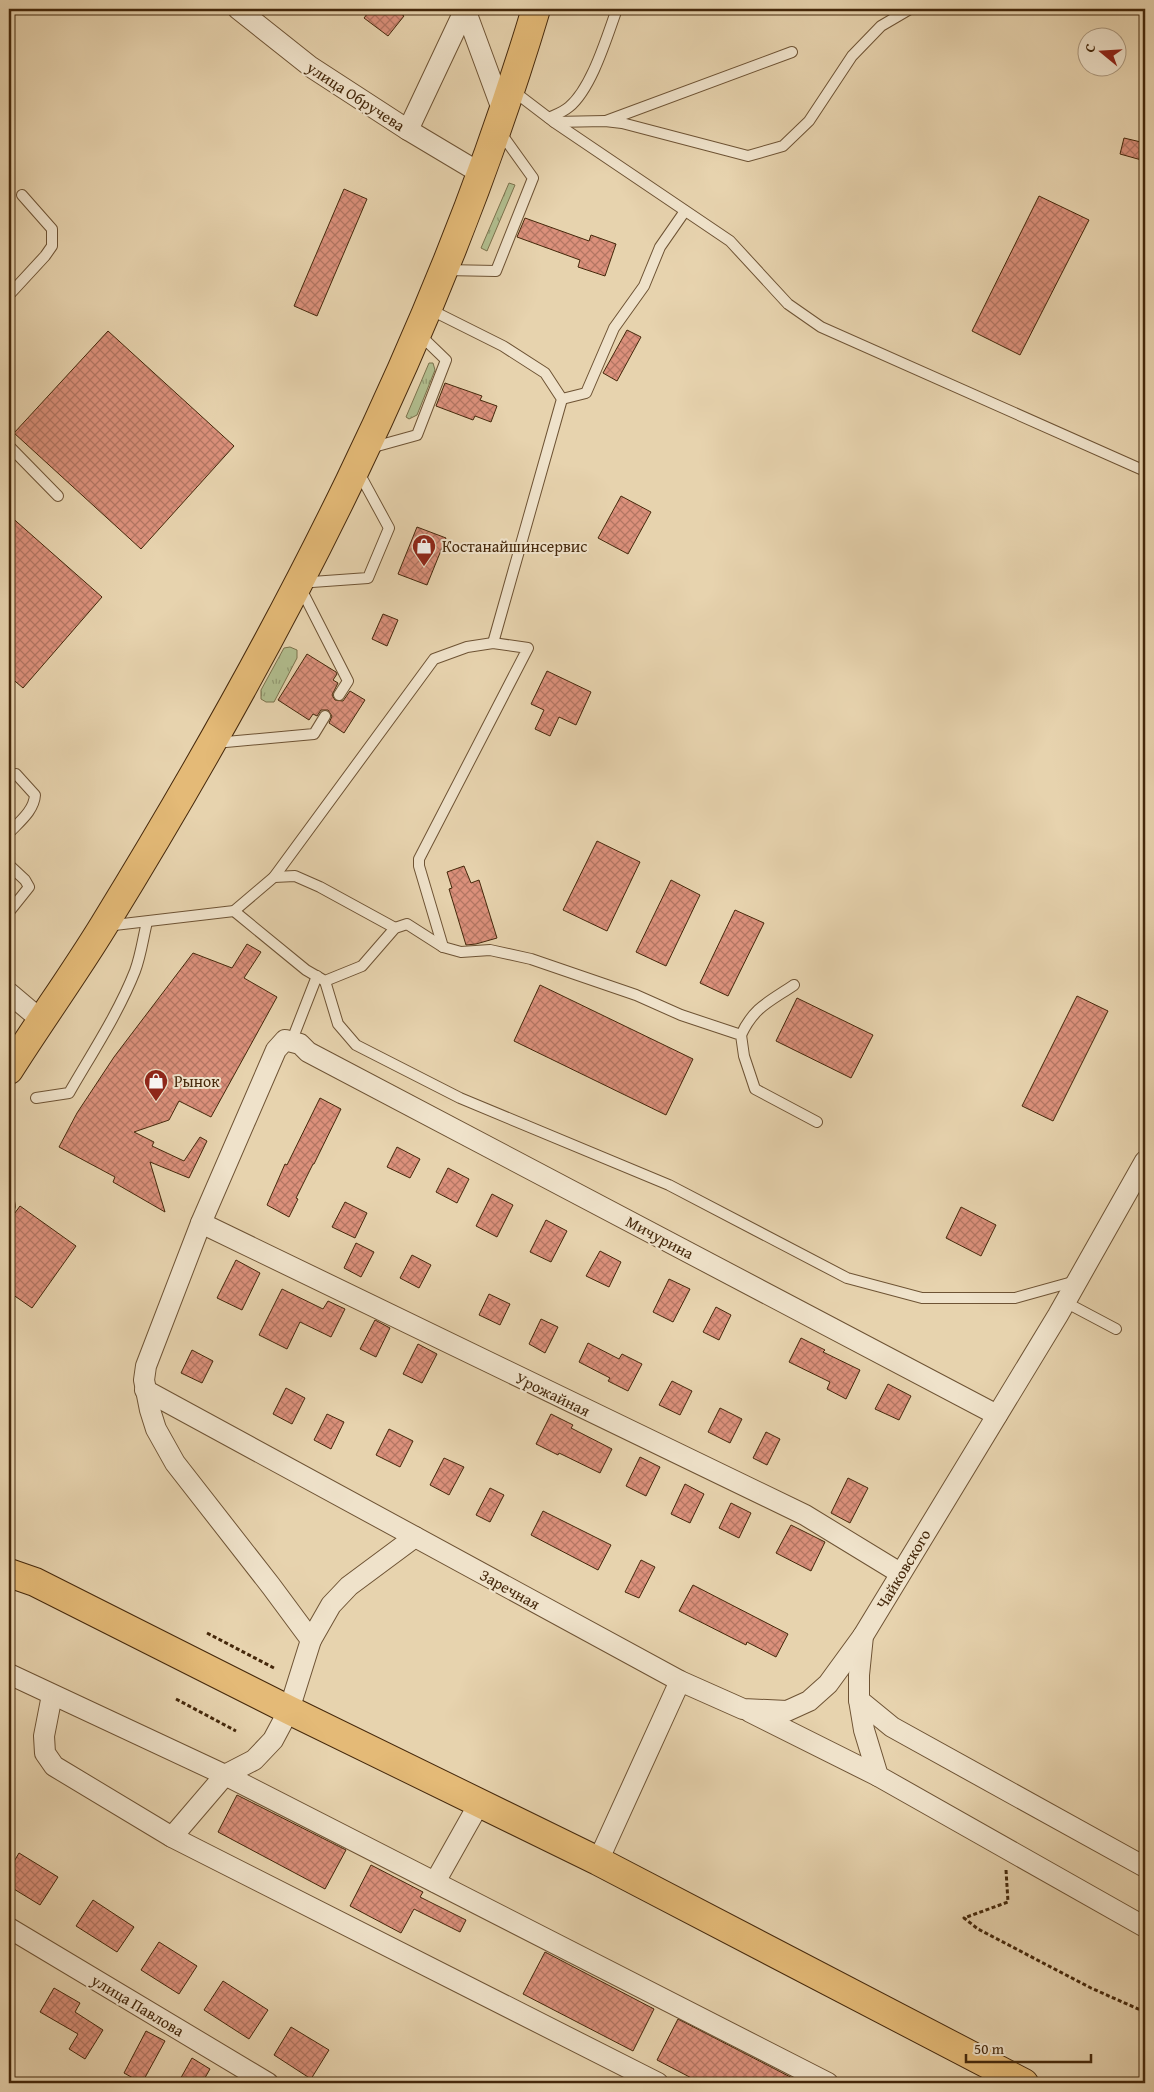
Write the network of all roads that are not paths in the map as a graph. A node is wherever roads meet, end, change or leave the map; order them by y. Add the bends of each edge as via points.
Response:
1 (238, 9) edge
2 (465, 9) edge
3 (536, 9) edge
4 (617, 9) edge
5 (910, 9) edge
6 (792, 52) dead end
7 (504, 110) junction
8 (552, 120) junction
9 (605, 121) junction
10 (408, 130) junction
11 (480, 173) junction
12 (22, 195) dead end
13 (685, 211) junction
14 (444, 270) junction
15 (9, 295) edge
16 (428, 308) junction
17 (418, 333) junction
18 (562, 399) junction
19 (9, 446) edge
20 (360, 458) junction
21 (1145, 471) edge
22 (58, 496) dead end
23 (298, 583) junction
24 (493, 643) junction
25 (339, 695) dead end
26 (325, 716) dead end
27 (212, 744) junction
28 (16, 774) dead end
29 (9, 833) edge
30 (9, 865) edge
31 (274, 877) junction
32 (234, 911) junction
33 (9, 912) edge
34 (147, 922) junction
35 (103, 927) junction
36 (395, 928) junction
37 (443, 947) junction
38 (321, 979) junction
39 (794, 985) dead end
40 (9, 993) edge
41 (41, 1020) junction
42 (740, 1035) junction
43 (292, 1040) junction
44 (9, 1070) edge
45 (36, 1098) dead end
46 (817, 1122) dead end
47 (1145, 1162) edge
48 (9, 1202) edge
49 (9, 1208) edge
50 (201, 1223) junction
51 (1077, 1281) junction
52 (1065, 1302) junction
53 (1116, 1329) dead end
54 (145, 1390) junction
55 (996, 1415) junction
56 (414, 1537) junction
57 (9, 1561) edge
58 (9, 1573) edge
59 (900, 1573) junction
60 (35, 1582) junction
61 (863, 1636) junction
62 (310, 1640) junction
63 (9, 1674) edge
64 (680, 1681) junction
65 (52, 1695) junction
66 (859, 1700) junction
67 (743, 1709) junction
68 (289, 1710) junction
69 (226, 1775) junction
70 (878, 1776) junction
71 (480, 1802) junction
72 (172, 1837) junction
73 (598, 1860) junction
74 (1145, 1867) edge
75 (435, 1882) junction
76 (1145, 1927) edge
77 (9, 1928) edge
78 (268, 2083) edge
79 (658, 2083) edge
80 (828, 2083) edge
81 (1024, 2083) edge

1 - 10 street, улица Обручева via 311,67
2 - 7 street
2 - 10 street
3 - 7 highway
4 - 8 lane via 581,95
5 - 9 lane via 882,26 852,56 809,121 783,146 748,156
6 - 9 lane
7 - 8 lane
7 - 11 highway
7 - 14 lane via 533,178 496,271
8 - 9 lane
8 - 13 lane
10 - 11 street, улица Обручева
11 - 14 highway
12 - 15 lane via 52,229 52,246
13 - 18 lane via 660,246 644,286 614,328 586,393
13 - 21 lane via 730,241 788,304 820,327
14 - 16 highway
16 - 17 highway
16 - 18 lane via 503,346 545,373
17 - 20 highway
17 - 20 lane via 446,360 417,435
18 - 24 lane
19 - 22 lane
20 - 23 highway
20 - 23 lane via 389,528 368,578
23 - 25 lane via 348,681
23 - 27 highway
24 - 31 lane via 467,647 434,659
24 - 37 lane via 528,648 419,859
26 - 27 lane via 314,734
27 - 35 highway
28 - 29 lane via 35,795 31,808
30 - 33 lane via 26,880 28,887
31 - 32 lane
31 - 36 lane via 295,876
32 - 34 lane
32 - 38 lane
34 - 35 lane
34 - 45 lane via 136,968 125,992 68,1094
35 - 41 highway
36 - 37 lane via 407,924
36 - 38 lane via 362,966
37 - 42 lane via 462,952 490,950 531,959
38 - 43 lane
38 - 51 lane via 338,1024 356,1045 460,1098 669,1185 846,1278 922,1298 1015,1298
39 - 42 lane via 749,1018
40 - 41 street
41 - 44 highway
42 - 46 lane via 755,1088
43 - 50 street via 280,1043 276,1050
43 - 55 street, Мичурина via 324,1060
47 - 51 street, Чайковского
48 - 49 lane
50 - 54 street via 146,1366
50 - 59 street, Урожайная via 805,1515
51 - 52 street, Чайковского
52 - 53 lane
52 - 55 street, Чайковского
54 - 56 street, Заречная
54 - 62 street via 156,1429 175,1463
55 - 59 street, Чайковского
56 - 62 street via 349,1586 331,1605
56 - 64 street, Заречная
57 - 60 highway
58 - 60 highway
59 - 61 street, Чайковского
60 - 68 highway
61 - 66 street, Чайковского
61 - 67 street, Заречная via 828,1684 809,1701 787,1711
62 - 68 street
63 - 65 street
64 - 67 street, Заречная
64 - 73 street
65 - 69 street
65 - 72 street via 44,1736 45,1753 54,1766
66 - 70 street, Чайковского
66 - 74 street via 892,1727
67 - 70 street
68 - 69 street via 273,1740 254,1760
68 - 71 highway
69 - 72 street
69 - 75 street
70 - 76 street
71 - 73 highway
71 - 75 street
72 - 79 street
73 - 81 highway
75 - 80 street
77 - 78 street, улица Павлова

